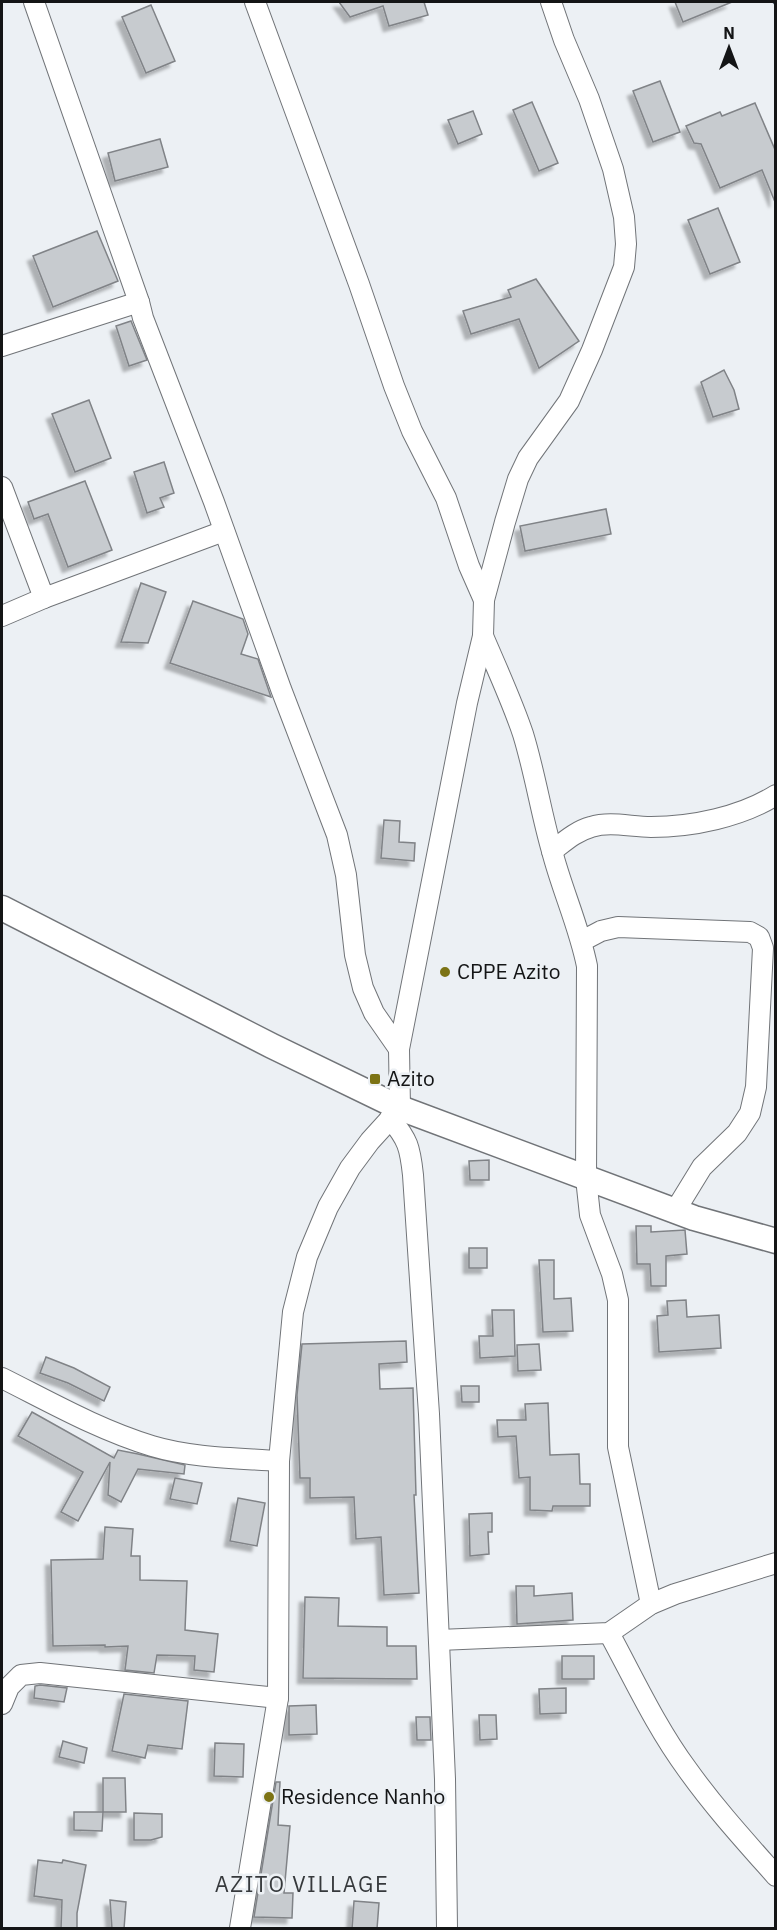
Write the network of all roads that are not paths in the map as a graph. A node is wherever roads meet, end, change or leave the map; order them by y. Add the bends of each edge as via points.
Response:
1 (34, 2) edge
2 (255, 2) edge
3 (551, 2) edge
4 (139, 302) junction
5 (2, 346) edge
6 (2, 487) edge
7 (224, 531) junction
8 (44, 598) junction
9 (484, 600) junction
10 (2, 616) edge
11 (483, 636) junction
12 (776, 795) edge
13 (552, 852) junction
14 (2, 908) edge
15 (582, 941) junction
16 (399, 1049) junction
17 (395, 1113) junction
18 (586, 1178) junction
19 (675, 1211) junction
20 (776, 1240) edge
21 (2, 1378) edge
22 (279, 1461) junction
23 (776, 1563) edge
24 (651, 1604) junction
25 (609, 1633) junction
26 (438, 1641) junction
27 (278, 1698) junction
28 (2, 1704) edge
29 (776, 1876) edge
30 (240, 1929) edge
31 (447, 1929) edge

1 - 4 street
2 - 9 street via 394,386 446,498
3 - 9 street via 613,169 624,217 624,267 569,401 518,478
4 - 5 street
4 - 7 street
6 - 8 street
7 - 8 street
7 - 16 street via 337,835 363,988 374,1013
8 - 10 street
9 - 11 street
11 - 13 street via 523,735
11 - 16 street
12 - 13 street via 734,816 652,827 592,826 577,832
13 - 15 street
14 - 17 street
15 - 18 street via 588,976
15 - 19 street via 618,927 750,932 759,937 763,948 756,1087 750,1113 737,1133 702,1167
16 - 17 street
17 - 18 street
17 - 22 street via 350,1168 307,1257 293,1312
17 - 26 street via 411,1151 429,1414
18 - 19 street
18 - 24 street via 591,1215 618,1300 618,1447
19 - 20 street
21 - 22 street via 112,1431 153,1446 200,1455
22 - 27 street
23 - 24 street
24 - 25 street
25 - 26 street
25 - 29 street via 653,1717 687,1769
26 - 31 street
27 - 28 street via 40,1673 21,1675
27 - 30 street

